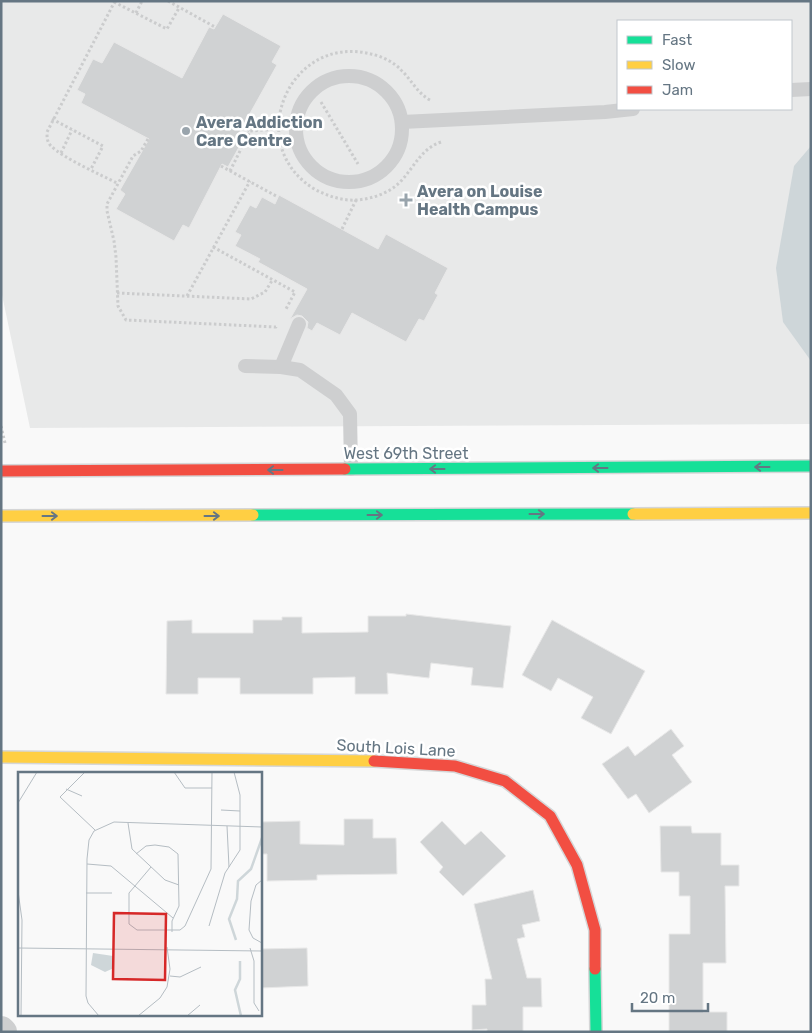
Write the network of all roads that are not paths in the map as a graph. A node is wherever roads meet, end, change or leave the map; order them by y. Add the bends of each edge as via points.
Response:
1 (811, 89) edge
2 (792, 90) edge
3 (624, 110) edge
4 (402, 122) junction
5 (299, 324) dead end
6 (244, 366) dead end
7 (281, 367) junction
8 (811, 466) edge
9 (351, 469) junction
10 (1, 471) edge
11 (811, 513) edge
12 (1, 516) edge
13 (1, 757) edge
14 (596, 1032) edge

1 - 2 lane
3 - 4 lane
4 - 4 lane via 396,103 374,82 340,76 324,82 310,93 296,122 296,139 303,156 315,170 331,179 349,183 368,179 383,171 395,157 401,143
5 - 7 lane
6 - 7 lane
7 - 9 lane via 300,370 336,395 350,414
8 -> 9 main road, West 69th Street
9 -> 10 main road, West 69th Street
12 -> 11 main road
13 - 14 main road, South Lois Lane via 372,760 455,766 505,780 550,816 577,865 595,930

